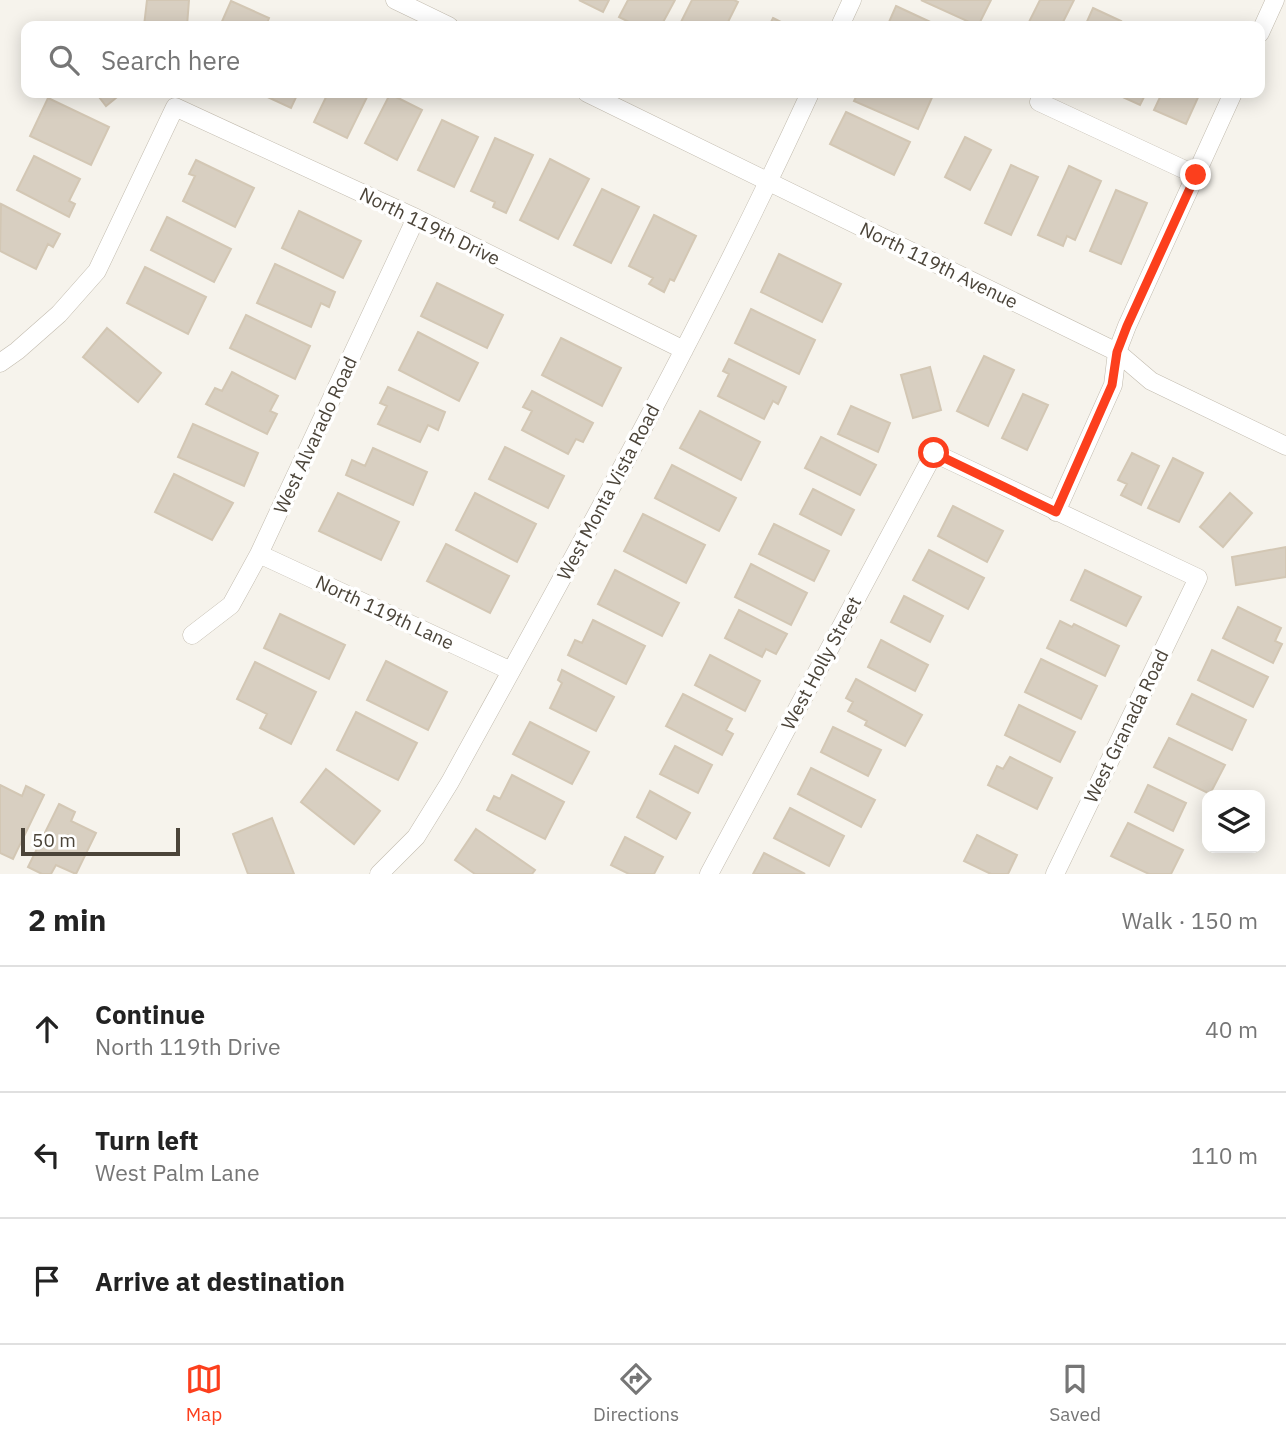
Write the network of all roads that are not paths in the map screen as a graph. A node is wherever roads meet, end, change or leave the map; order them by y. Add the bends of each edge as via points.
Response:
1 (395, 0) edge
2 (1275, 0) edge
3 (848, 1) edge
4 (439, 21) edge
5 (842, 21) edge
6 (1265, 22) edge
7 (597, 98) edge
8 (808, 98) edge
9 (1231, 98) edge
10 (1039, 102) dead end
11 (1196, 175) junction
12 (769, 181) junction
13 (416, 218) junction
14 (684, 350) junction
15 (1117, 352) junction
16 (0, 363) edge
17 (1286, 446) edge
18 (1056, 512) junction
19 (259, 554) junction
20 (191, 635) dead end
21 (511, 671) junction
22 (379, 874) edge
23 (709, 874) edge
24 (1055, 874) edge

1 - 4 street
2 - 6 street
3 - 5 street
7 - 12 street, North 119th Avenue
8 - 12 street, West Monta Vista Road
9 - 11 street
10 - 11 street
11 - 15 street
12 - 14 street, West Monta Vista Road
12 - 15 street, North 119th Avenue
13 - 14 street, North 119th Drive
13 - 16 street, North 119th Drive via 174,107 97,271 59,314
13 - 19 street, West Alvarado Road
14 - 21 street, West Monta Vista Road
15 - 17 street, North 119th Avenue via 1151,381
15 - 18 street via 1112,385
18 - 23 street, West Holly Street via 934,453
18 - 24 street, West Granada Road via 1198,578
19 - 20 street, West Alvarado Road via 231,605
19 - 21 street, North 119th Lane
21 - 22 street, West Monta Vista Road via 416,837

